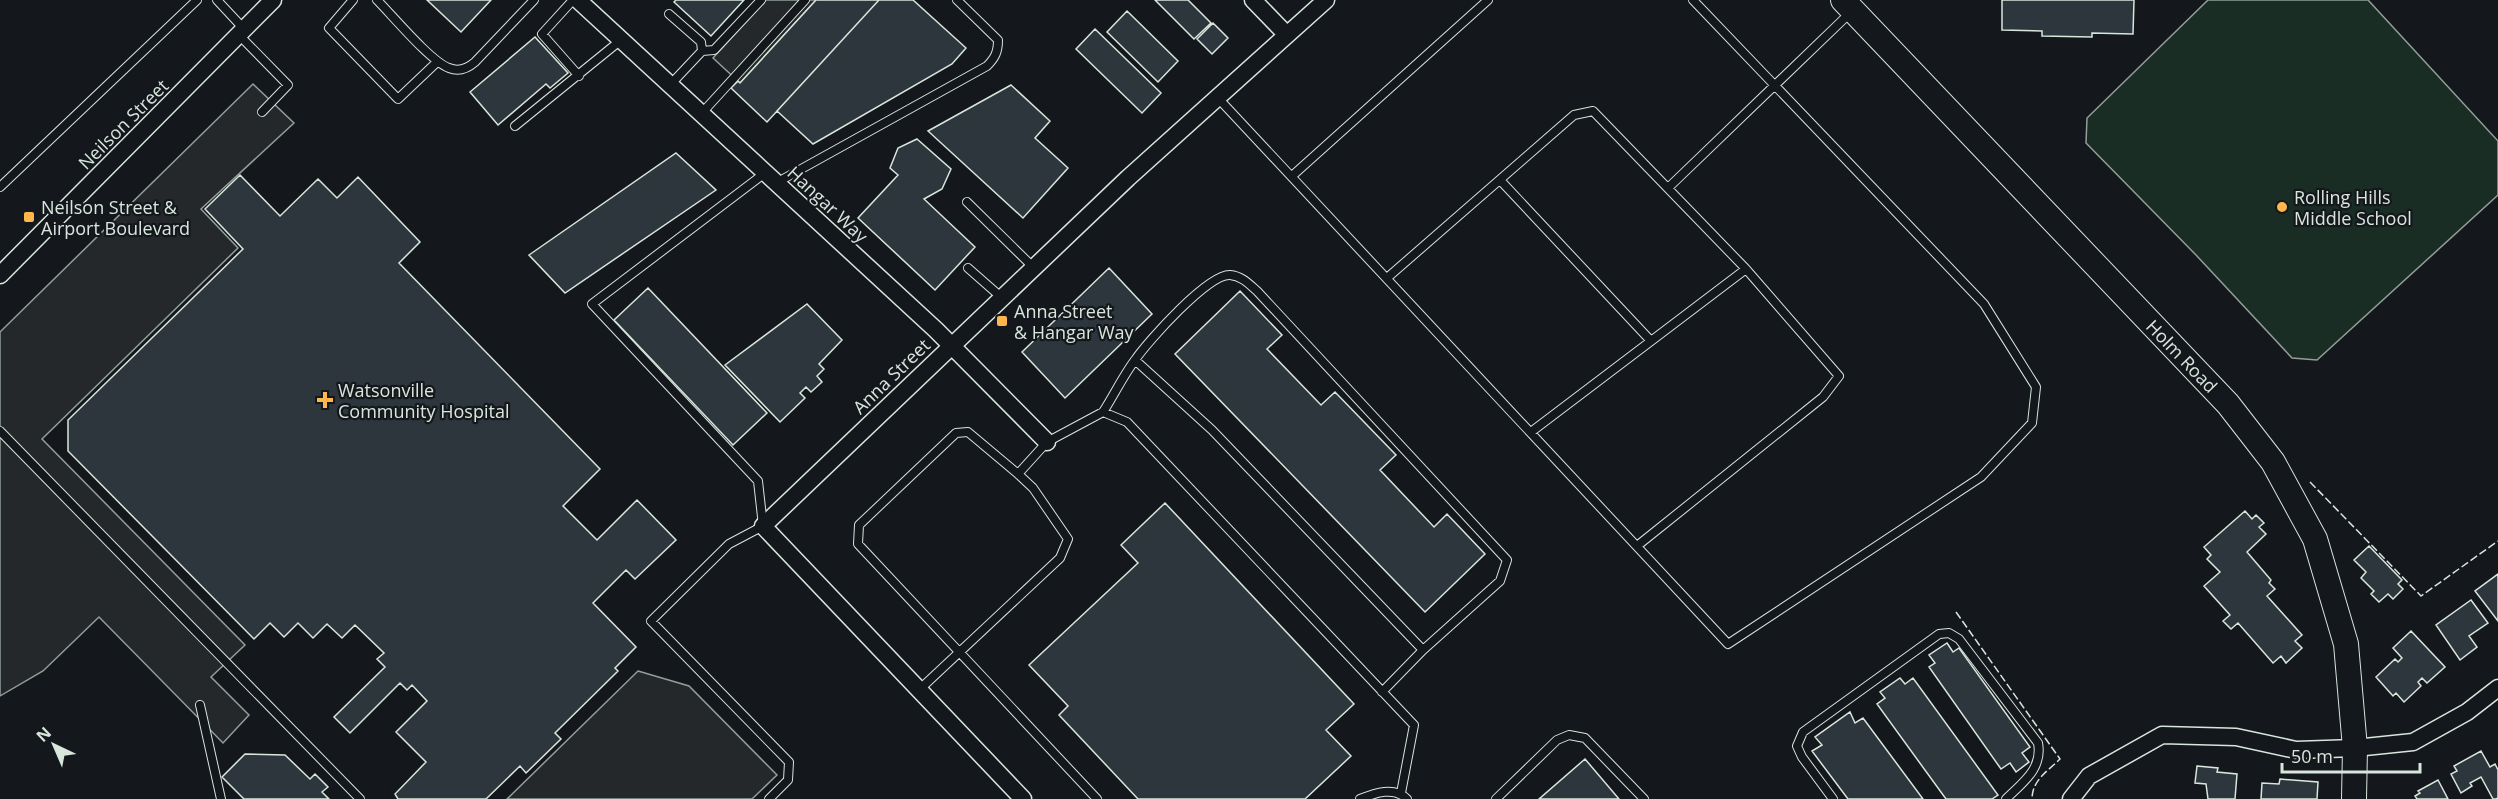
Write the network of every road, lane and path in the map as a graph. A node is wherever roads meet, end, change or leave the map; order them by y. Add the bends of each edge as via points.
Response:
1 (197, 0) edge
2 (217, 0) edge
3 (273, 0) edge
4 (353, 0) edge
5 (377, 0) edge
6 (534, 0) edge
7 (573, 0) edge
8 (578, 0) edge
9 (760, 0) edge
10 (806, 0) edge
11 (957, 0) edge
12 (1253, 0) edge
13 (1326, 0) edge
14 (1488, 0) edge
15 (1693, 0) edge
16 (1848, 5) edge
17 (669, 14) dead end
18 (241, 32) junction
19 (1287, 35) junction
20 (621, 40) junction
21 (702, 51) junction
22 (438, 62) junction
23 (579, 76) junction
24 (670, 85) junction
25 (1774, 86) junction
26 (1217, 97) junction
27 (262, 112) dead end
28 (701, 114) junction
29 (515, 126) dead end
30 (1292, 176) junction
31 (771, 178) junction
32 (1500, 180) junction
33 (0, 187) edge
34 (1668, 188) junction
35 (967, 202) dead end
36 (1033, 267) junction
37 (968, 268) dead end
38 (1746, 269) junction
39 (0, 275) edge
40 (1387, 278) junction
41 (1001, 297) junction
42 (1651, 341) junction
43 (951, 345) junction
44 (1135, 360) junction
45 (1103, 412) junction
46 (0, 431) edge
47 (1531, 432) junction
48 (1047, 442) junction
49 (1018, 474) junction
50 (763, 526) junction
51 (1637, 546) junction
52 (1424, 650) junction
53 (959, 653) junction
54 (2498, 688) edge
55 (919, 690) junction
56 (1382, 692) junction
57 (200, 705) dead end
58 (2355, 748) junction
59 (1404, 796) edge
60 (2009, 798) edge
61 (220, 799) edge
62 (360, 799) edge
63 (769, 799) edge
64 (1023, 799) edge
65 (1097, 799) edge
66 (1360, 799) edge
67 (1496, 799) edge
68 (1644, 799) edge
69 (1833, 799) edge
70 (2071, 799) edge
71 (2354, 799) edge

1 - 33 lane
2 - 18 lane
3 - 18 street, Neilson Street
4 - 22 lane via 329,28 398,99
5 - 22 lane
6 - 22 lane via 469,67 450,69
7 - 23 lane via 542,34
8 - 20 street, Hangar Way
9 - 21 lane via 714,50
10 - 28 lane
11 - 31 lane via 998,40 994,59
12 - 19 street
13 - 19 street, Anna Street
14 - 30 lane
15 - 25 lane
16 - 25 lane
16 - 58 street, Holm Road via 2228,404 2273,462 2314,539 2346,644
17 - 21 lane via 702,42
18 - 27 lane via 288,85
18 - 39 street, Neilson Street
19 - 26 street, Anna Street
20 - 23 lane
20 - 24 street, Hangar Way
21 - 24 lane
23 - 29 lane
24 - 28 street, Hangar Way
25 - 34 lane
25 - 51 lane via 1984,304 2036,387 2032,423 1981,477 1728,644
26 - 30 lane
26 - 36 street, Anna Street
28 - 31 street, Hangar Way
30 - 40 lane
31 - 43 street, Hangar Way
31 - 50 lane via 592,304 758,482
32 - 34 lane via 1574,115 1593,111
32 - 40 lane
32 - 42 lane
34 - 38 lane
35 - 36 lane
36 - 41 street, Anna Street
37 - 41 lane
38 - 42 lane
38 - 51 lane via 1839,376 1823,397
40 - 47 lane
41 - 43 street, Anna Street
42 - 47 lane
43 - 48 street, Hangar Way
43 - 50 street, Anna Street
44 - 45 lane
44 - 52 lane via 1212,430
44 - 52 lane via 1164,325 1211,282 1228,275 1242,278 1257,291 1507,560 1500,581
45 - 48 lane
45 - 56 lane via 1127,422
46 - 62 lane
47 - 51 lane
48 - 49 lane
49 - 53 lane via 1033,488 1068,539 1060,558
49 - 53 lane via 968,432 956,433 859,525 858,544
50 - 55 street
50 - 63 lane via 729,544 651,621 789,762 788,780
52 - 56 lane
53 - 55 lane
53 - 65 lane
54 - 58 street via 2467,712 2413,741
55 - 64 street
56 - 59 lane via 1414,725
57 - 61 lane
58 - 70 street via 2296,750 2236,737 2162,735 2089,776
58 - 71 street, Holm Road
59 - 66 lane via 1378,792
60 - 69 lane via 2032,773 2040,753 2038,743 1959,639 1949,633 1939,634 1803,732 1797,746 1799,752
67 - 68 lane via 1557,740 1569,735 1585,738

